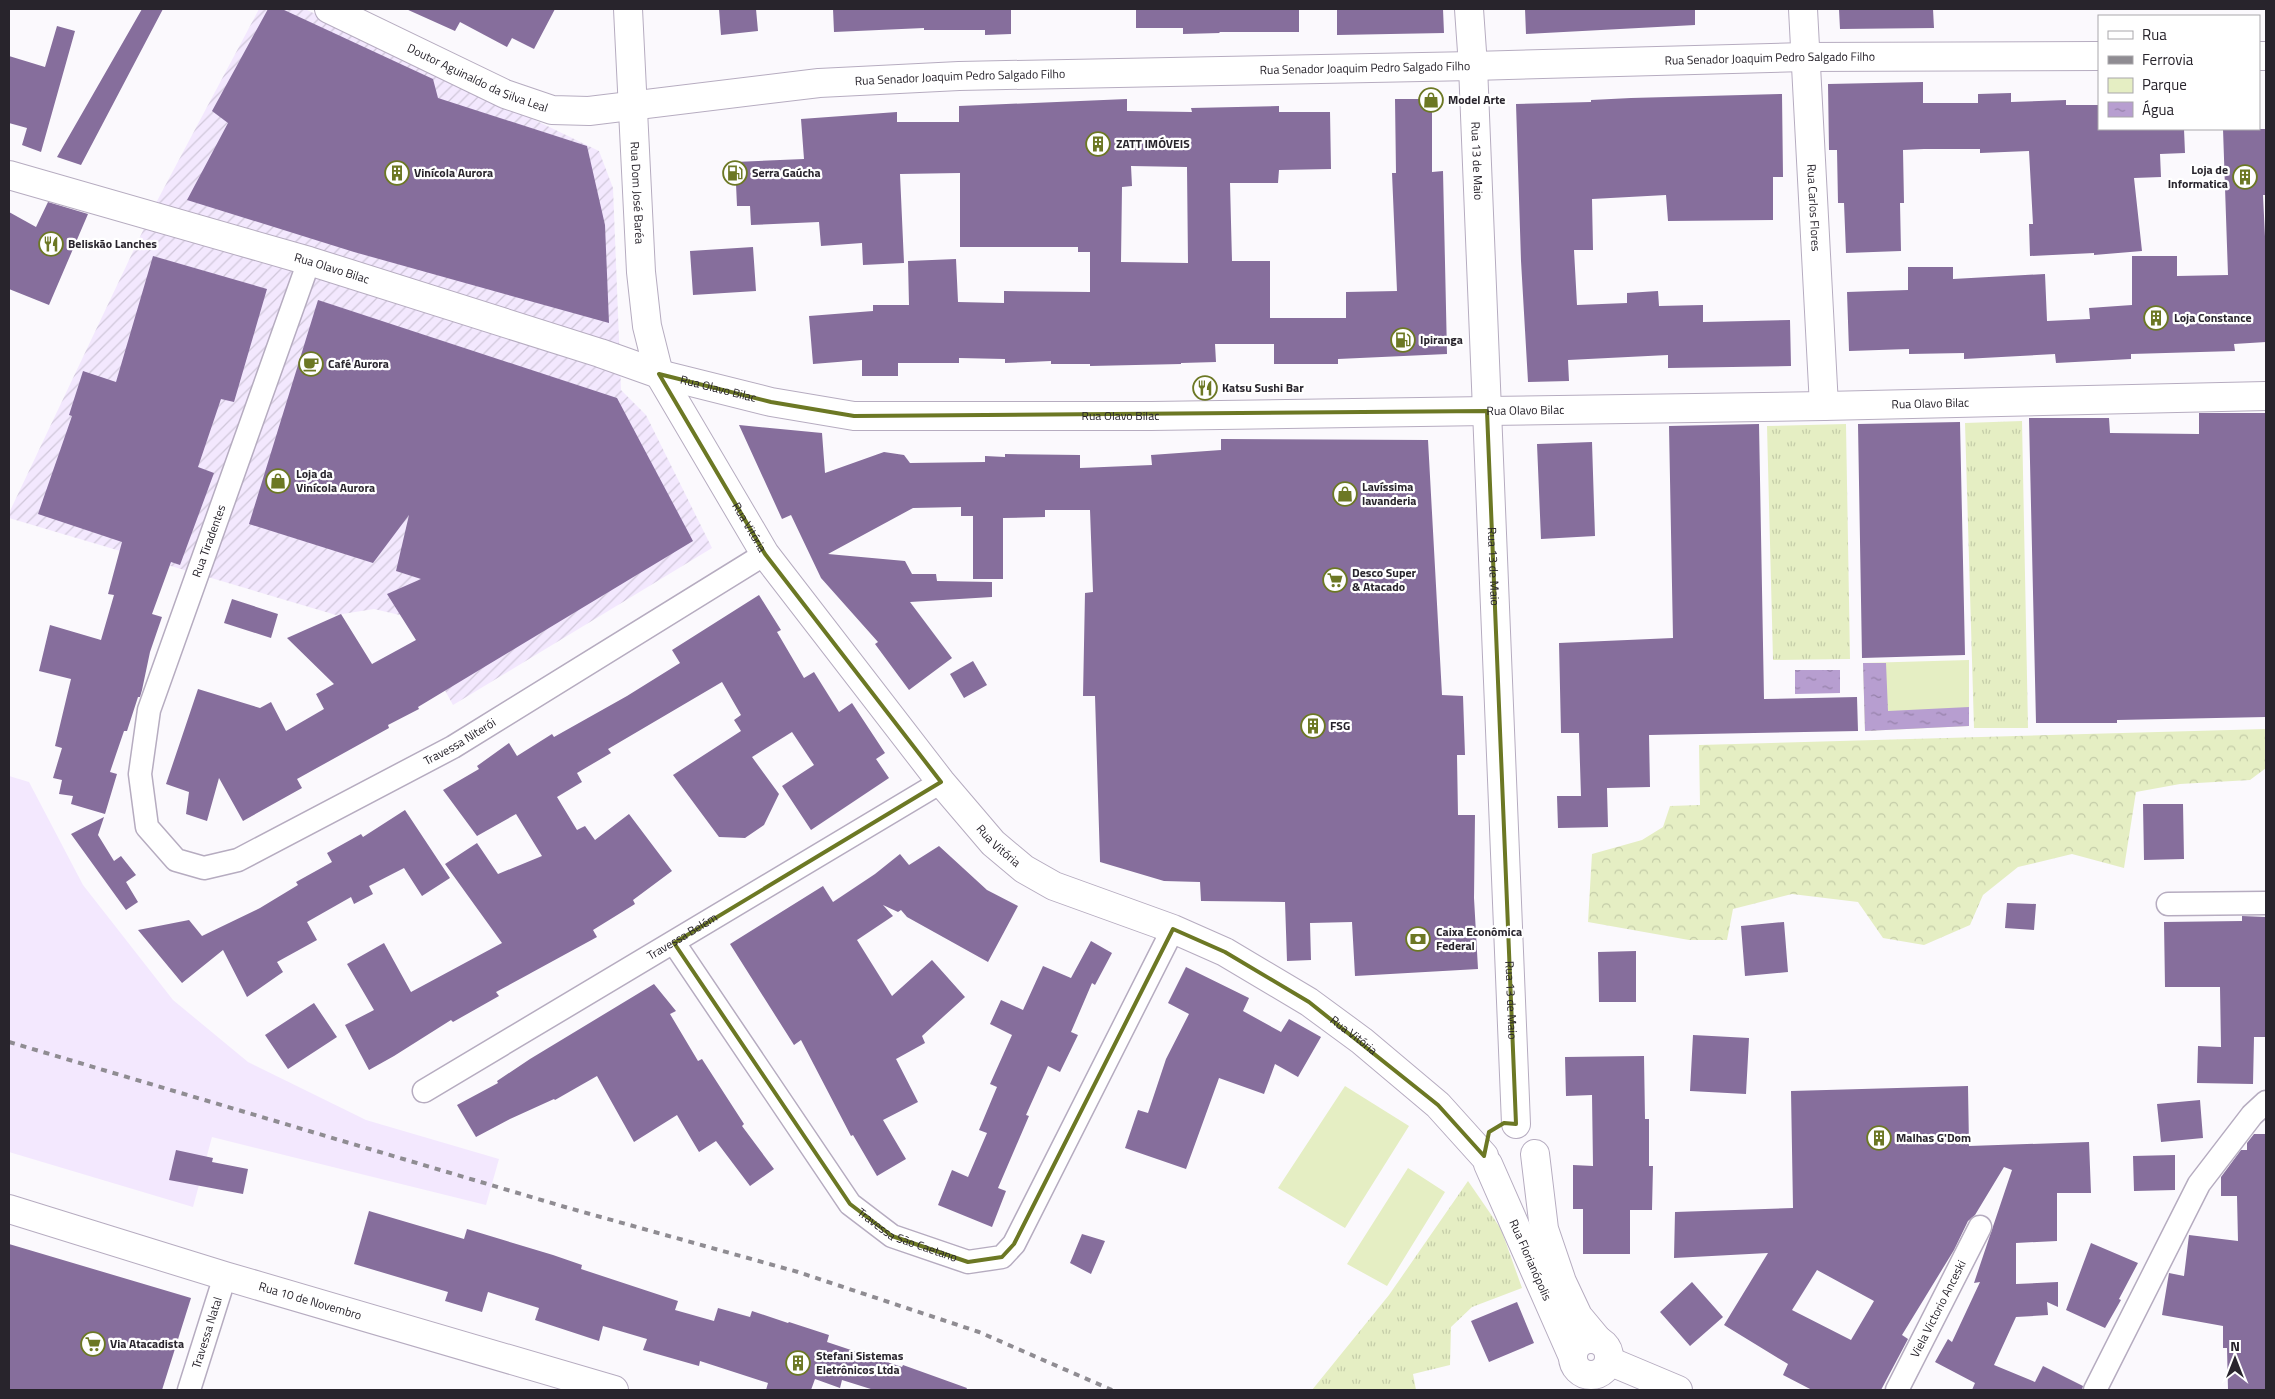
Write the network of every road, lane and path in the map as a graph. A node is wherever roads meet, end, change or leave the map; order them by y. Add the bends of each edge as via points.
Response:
1 (329, 9) edge
2 (628, 9) edge
3 (1469, 9) edge
4 (1803, 9) edge
5 (2098, 56) edge
6 (1804, 57) junction
7 (1473, 66) junction
8 (633, 105) junction
9 (9, 175) edge
10 (309, 262) junction
11 (659, 374) junction
12 (2266, 396) edge
13 (1824, 406) junction
14 (1487, 411) junction
15 (765, 554) junction
16 (941, 782) junction
17 (147, 827) joint
18 (2266, 903) edge
19 (2168, 904) dead end
20 (1173, 929) junction
21 (674, 943) junction
22 (424, 1090) dead end
23 (2266, 1102) edge
24 (1516, 1124) junction
25 (1535, 1154) junction
26 (1486, 1160) junction
27 (9, 1208) edge
28 (1980, 1227) dead end
29 (226, 1276) junction
30 (1593, 1365) edge
31 (189, 1390) edge
32 (614, 1390) edge
33 (1678, 1390) edge
34 (1897, 1390) edge
35 (2095, 1390) edge

1 - 8 main road, Doutor Aguinaldo da Silva Leal via 505,94 552,110 589,111
2 - 8 main road, Rua Dom José Baréa
3 - 7 main road, Rua 13 de Maio
4 - 6 main road, Rua Carlos Flores
5 - 6 main road, Rua Senador Joaquim Pedro Salgado Filho
6 - 7 main road, Rua Senador Joaquim Pedro Salgado Filho
6 - 13 main road, Rua Carlos Flores
7 - 8 main road, Rua Senador Joaquim Pedro Salgado Filho via 958,76 820,83
7 - 14 main road, Rua 13 de Maio
8 - 11 main road, Rua Dom José Baréa via 641,272 647,326
9 - 10 main road, Rua Olavo Bilac
10 - 11 main road, Rua Olavo Bilac
10 - 17 street, Rua Tiradentes via 149,710 140,774
11 - 14 main road, Rua Olavo Bilac via 772,402 854,416
11 - 15 main road, Rua Vitória
12 - 13 main road, Rua Olavo Bilac
13 - 14 main road, Rua Olavo Bilac
14 - 24 main road, Rua 13 de Maio
15 - 16 main road, Rua Vitória
15 - 17 street, Travessa Niterói via 453,747 238,860 204,868 176,860
16 - 20 main road, Rua Vitória via 993,843 1024,869 1054,886
16 - 21 street, Travessa Belém
18 - 19 street
20 - 21 street, Travessa São Caetano via 1014,1244 1002,1257 968,1262 892,1236 850,1204
20 - 26 main road, Rua Vitória via 1225,952 1309,1002 1362,1041 1438,1105
21 - 22 street, Travessa Belém
23 - 35 street via 2252,1115 2199,1184
24 - 25 main road via 1528,1130 1533,1137
24 - 26 main road via 1504,1123 1489,1132 1483,1147
25 - 26 main road via 1526,1169 1510,1175 1502,1174
25 - 30 main road, Rua Florianópolis via 1544,1229
26 - 30 main road, Rua Florianópolis
27 - 29 main road, Rua 10 de Novembro
28 - 34 street, Viela Victorio Anceski
29 - 31 street, Travessa Natal
29 - 32 main road, Rua 10 de Novembro
30 - 33 main road

